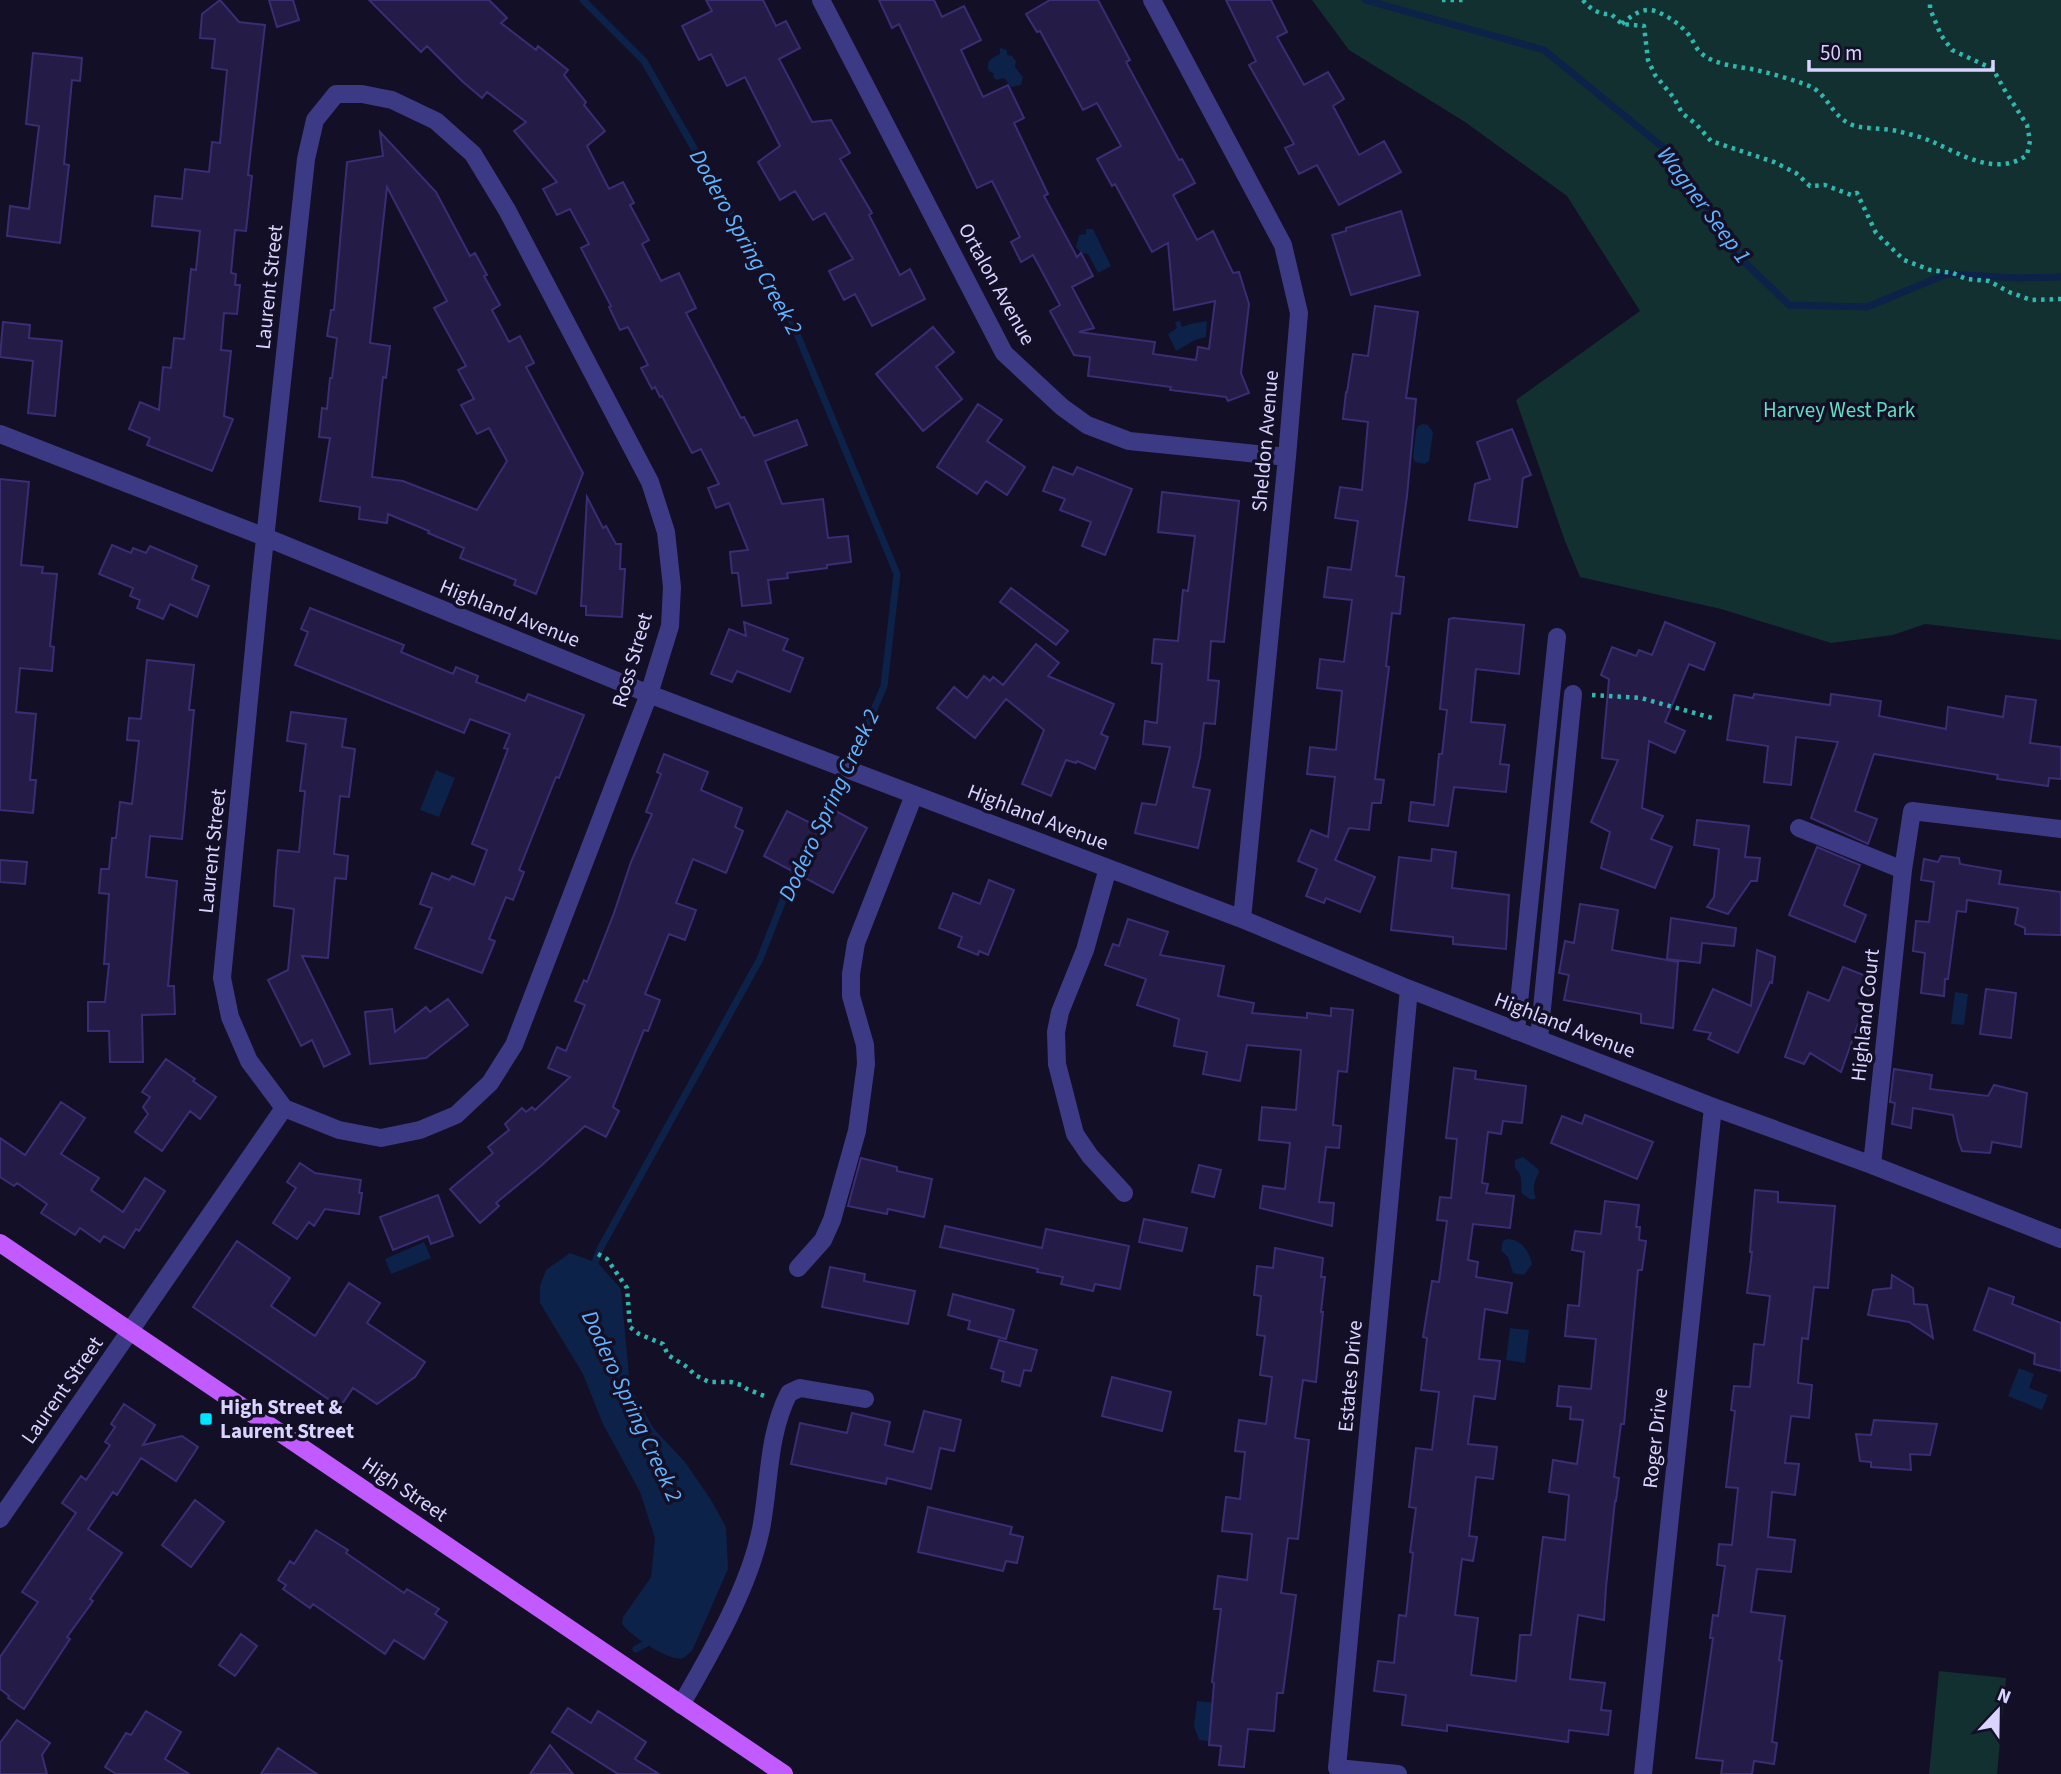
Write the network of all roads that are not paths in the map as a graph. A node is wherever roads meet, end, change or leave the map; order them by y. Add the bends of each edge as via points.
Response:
1 (821, 0) edge
2 (1152, 0) edge
3 (336, 94) joint
4 (0, 434) edge
5 (1287, 457) junction
6 (265, 537) junction
7 (1557, 637) dead end
8 (649, 694) junction
9 (1573, 694) road end
10 (914, 795) junction
11 (1799, 828) dead end
12 (2061, 829) edge
13 (1108, 868) junction
14 (1903, 870) junction
15 (1242, 919) junction
16 (1409, 989) junction
17 (1516, 1031) junction
18 (1539, 1039) junction
19 (1713, 1107) junction
20 (284, 1108) junction
21 (1872, 1165) junction
22 (1124, 1193) dead end
23 (2061, 1239) edge
24 (0, 1243) edge
25 (798, 1268) dead end
26 (130, 1331) junction
27 (866, 1399) dead end
28 (0, 1519) edge
29 (681, 1705) junction
30 (784, 1774) edge
31 (1398, 1774) edge
32 (1643, 1774) edge

1 - 5 street, Ortalon Avenue via 1004,353 1087,425 1129,441
2 - 5 street, Sheldon Avenue via 1283,245 1299,313
3 - 6 street, Laurent Street via 315,120 306,159
3 - 8 street, Ross Street via 393,100 436,121 473,154 644,470 666,532 672,587 670,625
4 - 6 street, Highland Avenue
5 - 15 street, Sheldon Avenue
6 - 8 street, Highland Avenue
6 - 20 street, Laurent Street via 222,978 230,1017 249,1061
7 - 17 street
8 - 10 street, Highland Avenue
8 - 20 street, Ross Street via 514,1045 490,1083 456,1115 420,1130 380,1138 338,1130
9 - 18 street
10 - 13 street, Highland Avenue
10 - 25 street via 856,943 852,996 866,1064 857,1132 832,1220 823,1240
11 - 14 street
12 - 14 street, Highland Court via 1912,811
13 - 15 street, Highland Avenue
13 - 22 street via 1085,950 1060,1012 1057,1064 1075,1134
14 - 21 street, Highland Court
15 - 16 street, Highland Avenue
16 - 17 street, Highland Avenue
16 - 31 street, Estates Drive via 1338,1768
17 - 18 street, Highland Avenue
18 - 19 street, Highland Avenue
19 - 21 street, Highland Avenue
19 - 32 street, Roger Drive
20 - 26 street, Laurent Street
21 - 23 street, Highland Avenue
24 - 26 main road, High Street
26 - 28 street, Laurent Street
26 - 29 main road, High Street
27 - 29 street via 800,1388 789,1393 772,1443 761,1529 750,1567 716,1644
29 - 30 main road, High Street

